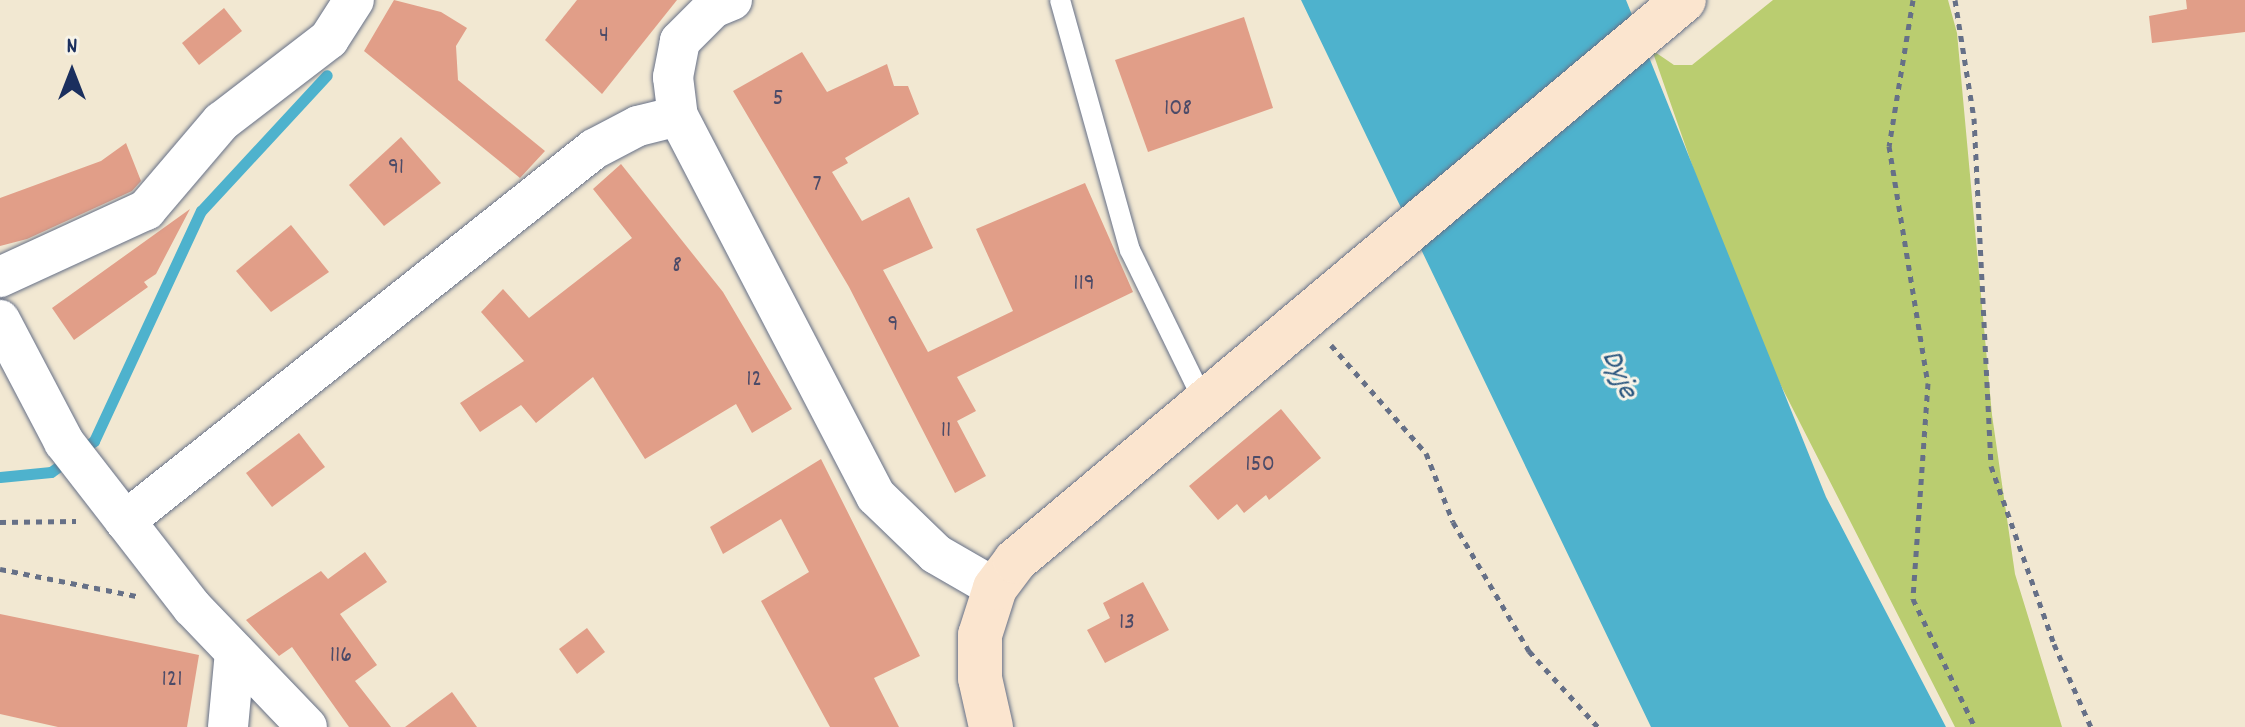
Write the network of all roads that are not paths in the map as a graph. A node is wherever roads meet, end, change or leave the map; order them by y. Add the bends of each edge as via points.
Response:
1 (354, 0) edge
2 (1060, 0) edge
3 (717, 3) edge
4 (1676, 7) edge
5 (678, 116) junction
6 (0, 277) edge
7 (0, 320) edge
8 (1204, 402) junction
9 (125, 521) junction
10 (995, 588) junction
11 (235, 652) junction
12 (228, 727) edge
13 (307, 727) edge
14 (991, 727) edge

1 - 6 street via 329,39 221,122 146,210
2 - 8 lane via 1130,250
3 - 5 street via 680,41 673,77
4 - 8 street
5 - 9 street via 638,126 594,149
5 - 10 street via 876,496 936,554
7 - 9 street via 73,455
8 - 10 street via 1045,531
9 - 11 street
10 - 14 street via 980,635 980,678
11 - 12 street
11 - 13 street

